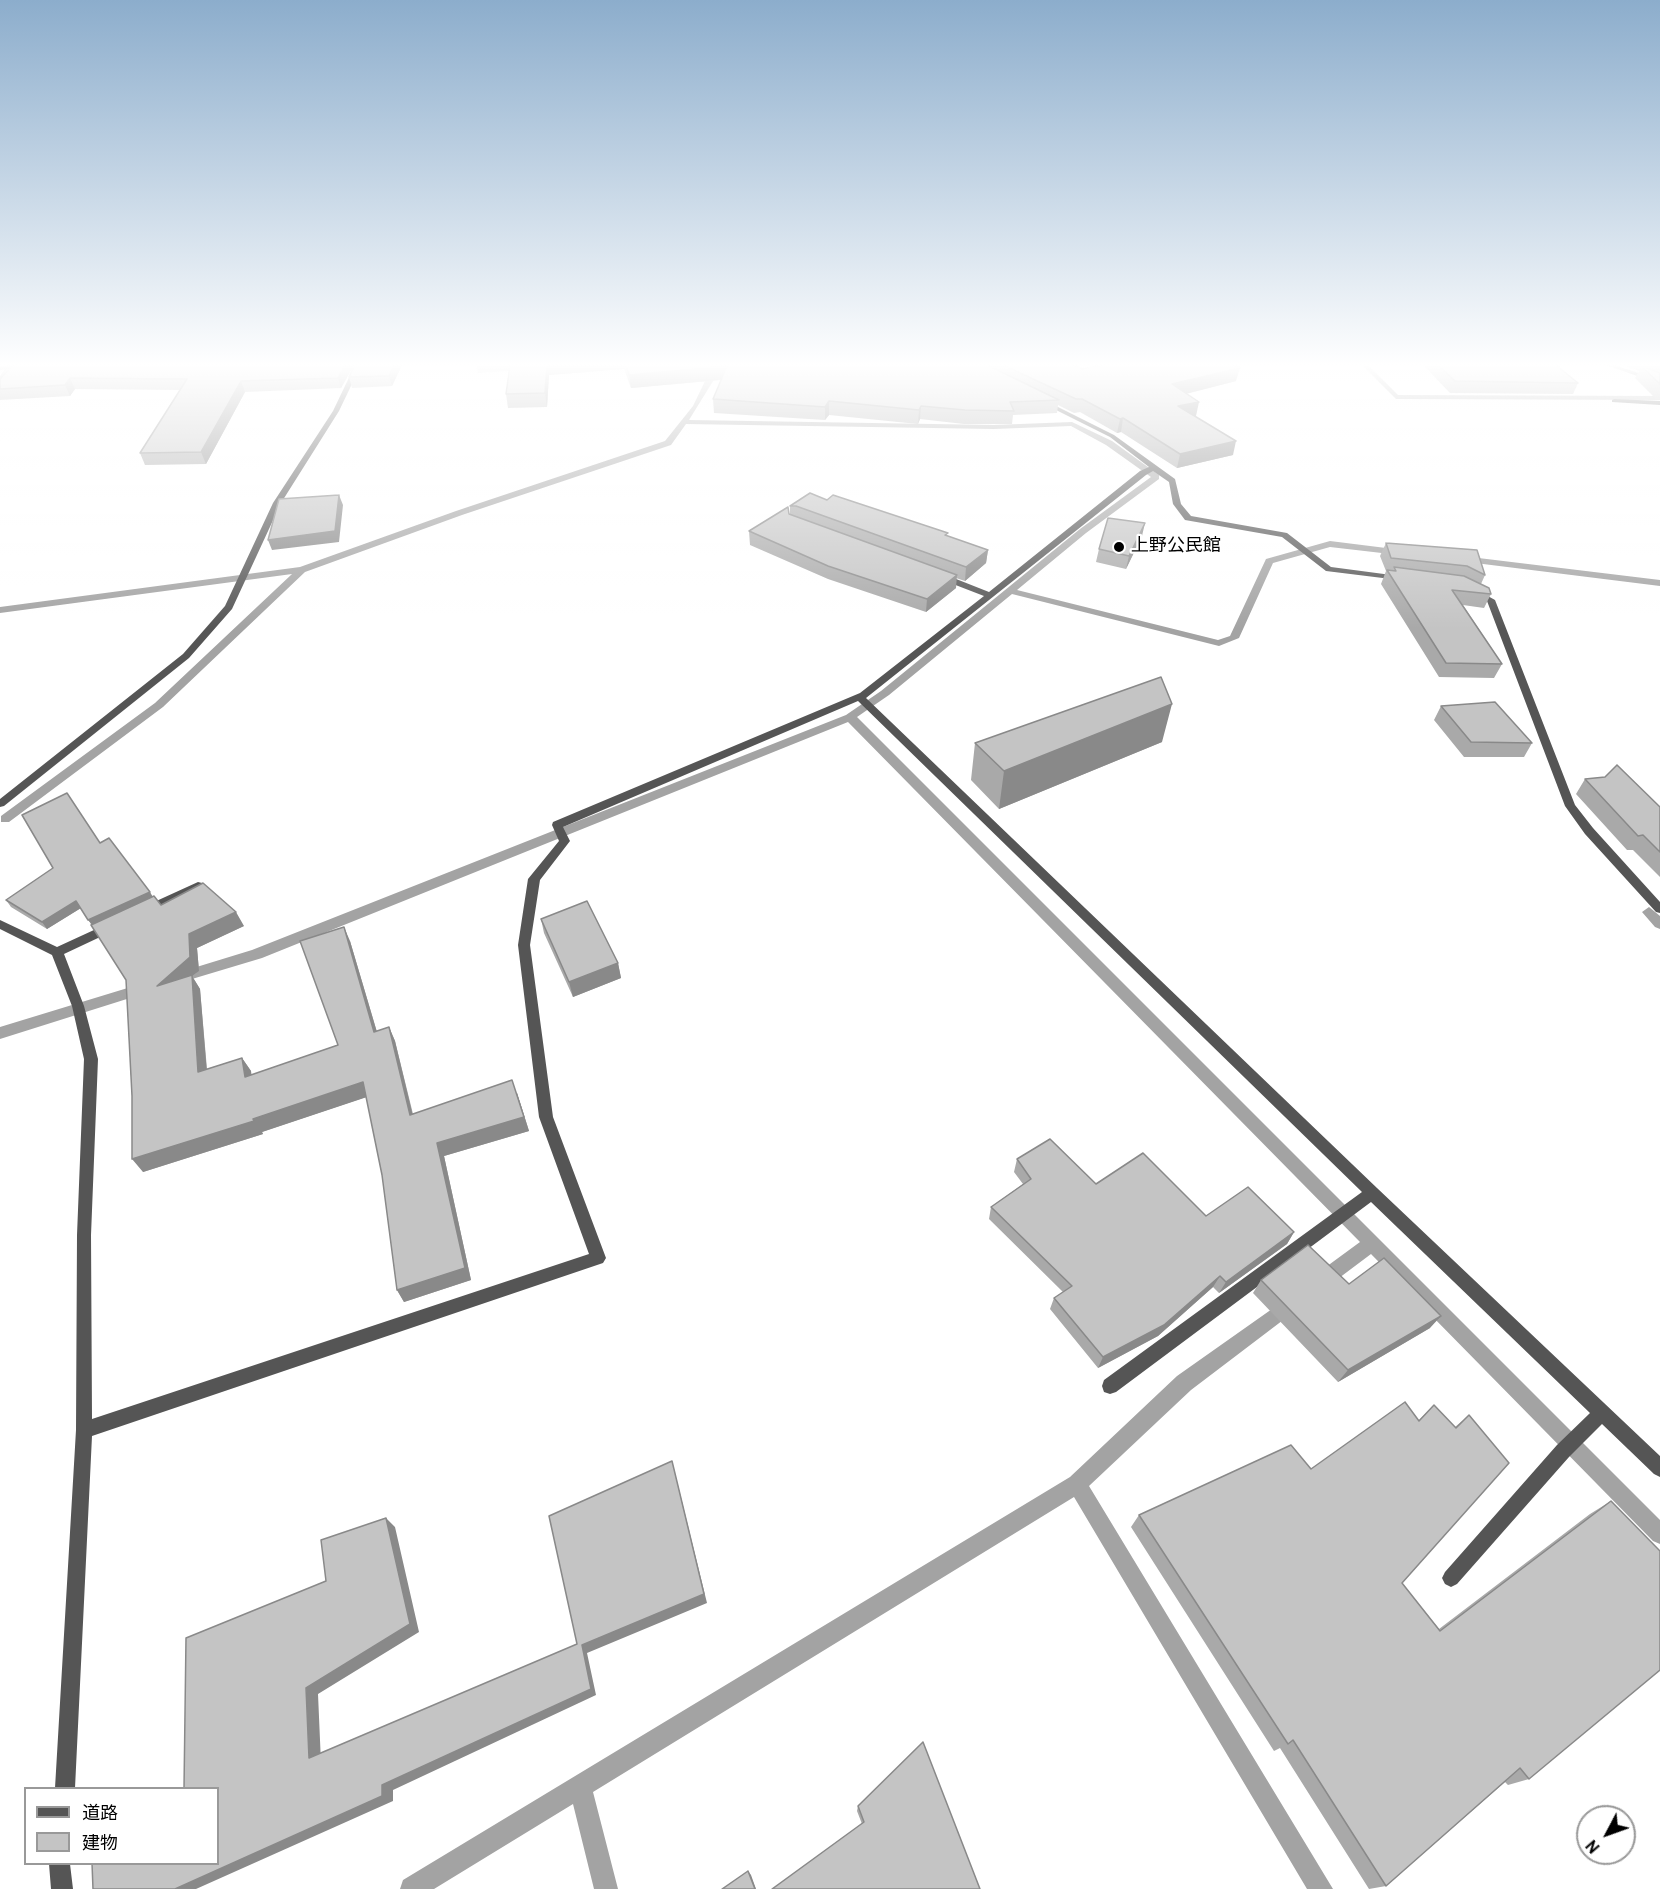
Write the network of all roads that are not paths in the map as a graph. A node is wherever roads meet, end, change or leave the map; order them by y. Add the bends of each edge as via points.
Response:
1 (309, 453) edge
2 (1134, 453) edge
3 (1153, 468) junction
4 (935, 575) edge
5 (1406, 578) edge
6 (1461, 585) edge
7 (990, 595) junction
8 (862, 696) junction
9 (0, 804) edge
10 (198, 886) edge
11 (1660, 909) edge
12 (0, 924) edge
13 (57, 952) junction
14 (1372, 1193) junction
15 (1110, 1386) dead end
16 (1601, 1414) junction
17 (84, 1430) junction
18 (1660, 1468) edge
19 (1450, 1578) dead end
20 (65, 1787) edge
21 (60, 1865) edge
22 (62, 1889) edge

1 - 9 street via 276,503 229,607 186,656
2 - 3 street
3 - 5 street via 1172,481 1177,504 1188,518 1284,535 1329,569
3 - 7 street
4 - 7 street
6 - 11 street via 1491,600 1570,806
7 - 8 street
8 - 14 street
8 - 17 street via 557,825 565,841 534,879 524,945 546,1117 598,1258
10 - 13 street
12 - 13 street
13 - 17 street via 78,1006 91,1059 84,1235
14 - 15 street
14 - 16 street
16 - 18 street
16 - 19 street
17 - 20 street
21 - 22 street

